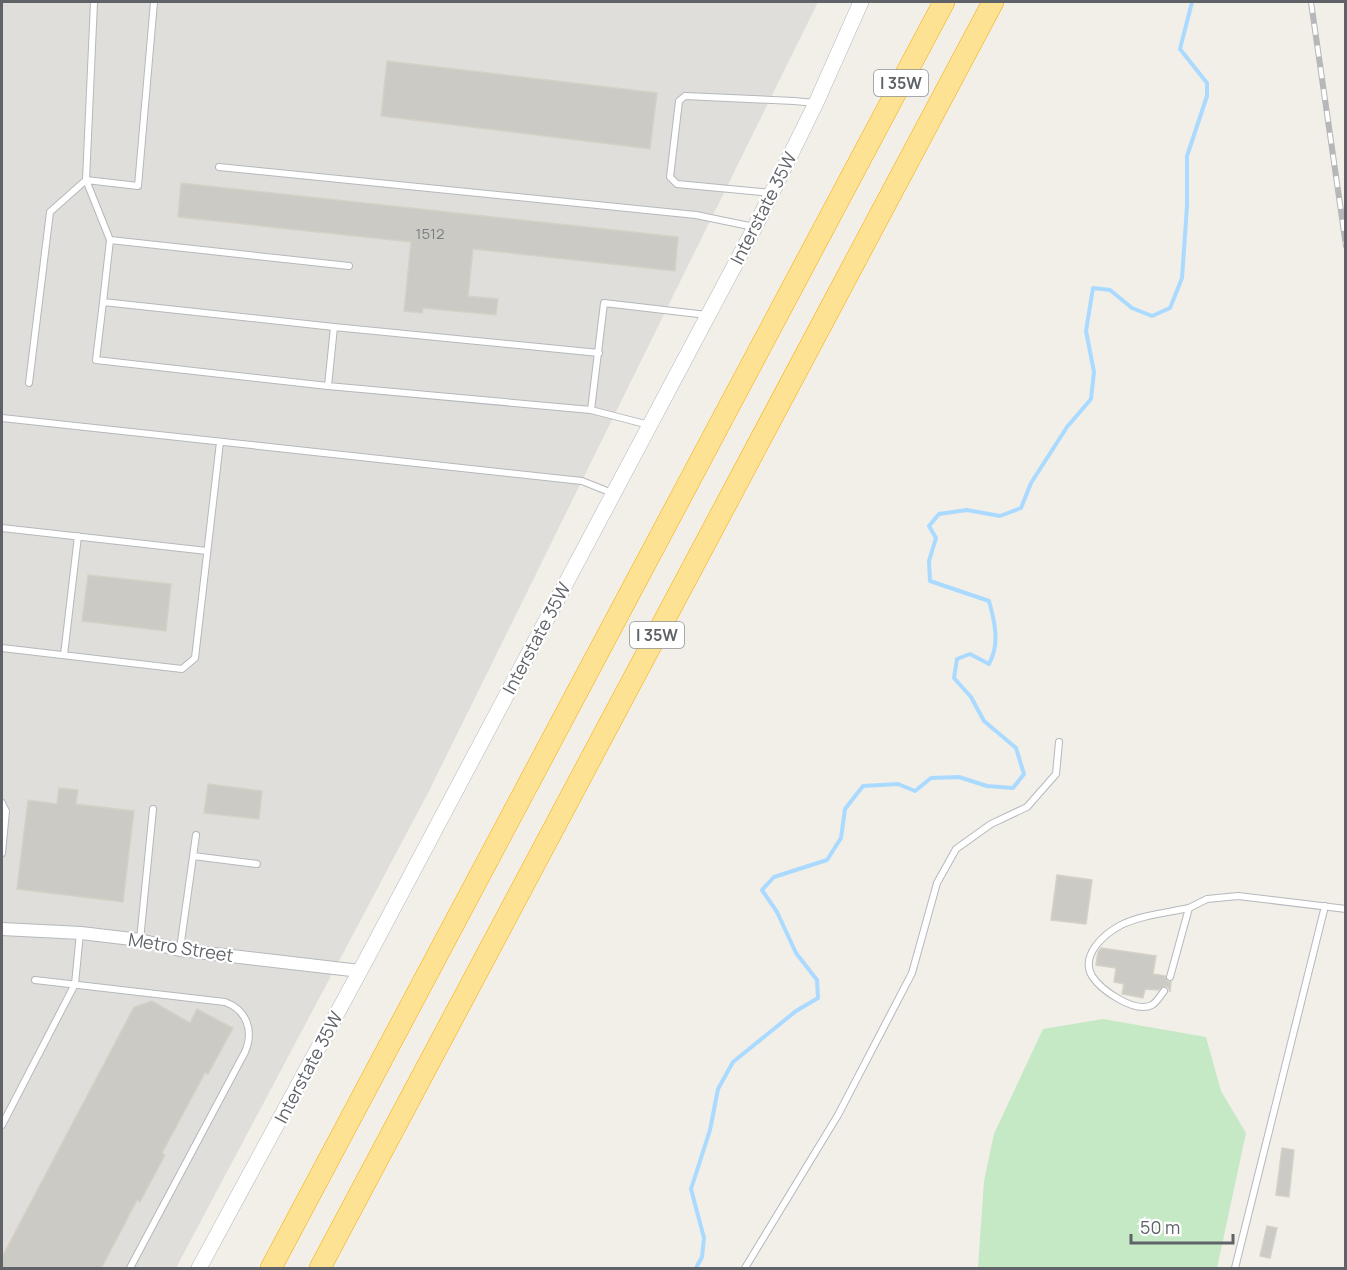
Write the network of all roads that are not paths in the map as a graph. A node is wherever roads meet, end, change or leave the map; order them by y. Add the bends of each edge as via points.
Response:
1 (94, 2) edge
2 (154, 2) edge
3 (861, 2) edge
4 (944, 2) edge
5 (993, 2) edge
6 (816, 103) junction
7 (219, 166) dead end
8 (86, 180) junction
9 (772, 193) junction
10 (755, 227) junction
11 (110, 240) junction
12 (349, 266) dead end
13 (103, 302) junction
14 (708, 315) junction
15 (334, 327) junction
16 (599, 353) junction
17 (29, 383) dead end
18 (328, 386) junction
19 (591, 410) junction
20 (2, 418) edge
21 (649, 425) junction
22 (220, 442) junction
23 (613, 493) junction
24 (2, 528) edge
25 (78, 537) junction
26 (207, 551) junction
27 (2, 648) edge
28 (64, 656) junction
29 (1059, 742) dead end
30 (2, 803) edge
31 (153, 809) dead end
32 (196, 835) dead end
33 (2, 853) edge
34 (193, 856) junction
35 (257, 864) dead end
36 (1325, 906) junction
37 (1189, 908) junction
38 (1346, 909) edge
39 (2, 928) edge
40 (81, 933) junction
41 (140, 940) junction
42 (180, 950) junction
43 (360, 971) junction
44 (1170, 977) dead end
45 (35, 980) dead end
46 (75, 984) junction
47 (1164, 991) dead end
48 (2, 1125) edge
49 (130, 1269) edge
50 (199, 1269) edge
51 (271, 1269) edge
52 (320, 1269) edge
53 (745, 1269) edge
54 (1235, 1269) edge

1 - 8 lane
2 - 8 lane via 138,186
3 - 6 street, Interstate 35W
4 - 51 highway, I 35W
5 - 52 highway, I 35W
6 - 9 street, Interstate 35W
6 - 9 lane via 685,96 678,101 670,177 677,184
7 - 10 lane via 696,215
8 - 11 lane
8 - 17 lane via 50,212
9 - 10 street, Interstate 35W
10 - 14 street, Interstate 35W
11 - 12 lane
11 - 13 lane
13 - 15 lane
13 - 18 lane via 96,360
14 - 16 lane via 604,303
14 - 21 street, Interstate 35W
15 - 16 lane
15 - 18 lane
16 - 19 lane
18 - 19 lane
19 - 21 lane
20 - 22 lane
21 - 23 street, Interstate 35W
22 - 23 lane via 582,481
22 - 26 lane
23 - 43 street, Interstate 35W
24 - 25 lane
25 - 26 lane
25 - 28 lane
26 - 28 lane via 195,658 182,669
27 - 28 lane
29 - 53 lane via 1056,774 1027,807 991,824 956,849 937,883 912,973 838,1115
30 - 33 lane via 6,811
31 - 41 lane
32 - 34 lane
34 - 35 lane
34 - 42 lane
36 - 37 lane via 1238,896 1207,899
36 - 38 lane
36 - 54 lane
37 - 44 lane
37 - 47 lane via 1135,919 1099,940 1092,951 1089,969 1093,977 1117,998 1144,1007 1152,1005
39 - 40 street, Metro Street
40 - 41 street, Metro Street
40 - 46 lane
41 - 42 street, Metro Street
42 - 43 street, Metro Street
43 - 50 street, Interstate 35W
45 - 46 lane
46 - 48 lane
46 - 49 lane via 225,1002 241,1011 249,1029 245,1052

